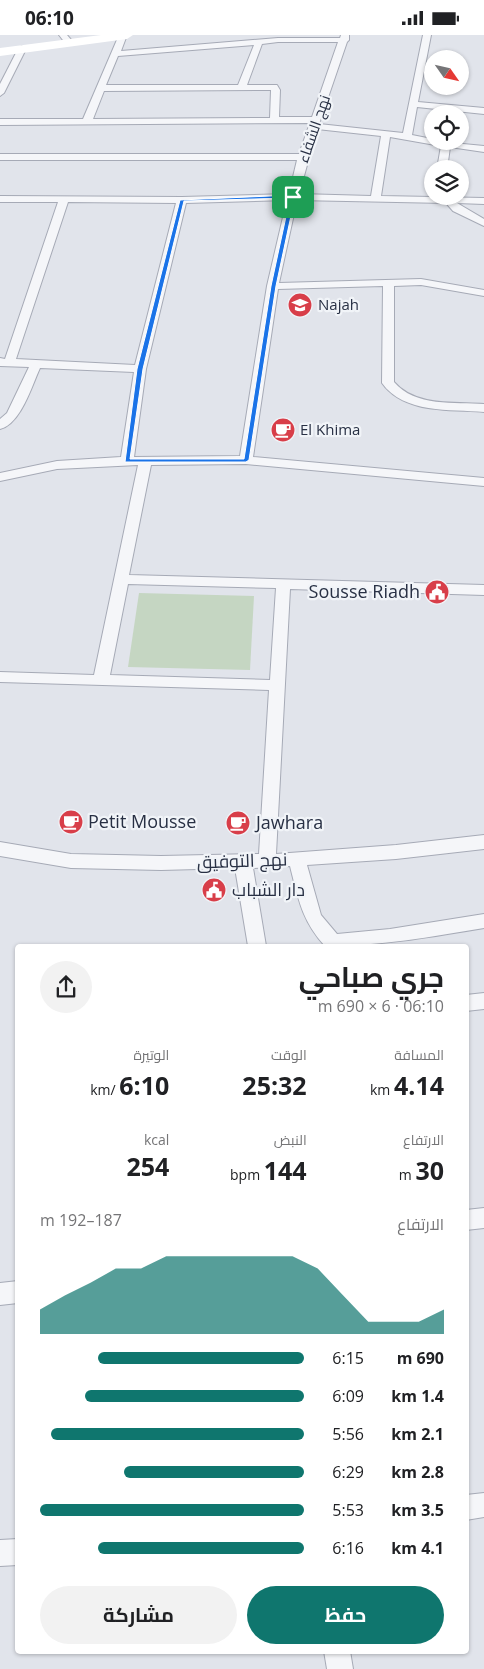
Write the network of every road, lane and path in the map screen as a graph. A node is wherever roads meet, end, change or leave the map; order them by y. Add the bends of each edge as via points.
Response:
1 (125, 35) edge
2 (427, 35) edge
3 (345, 37) edge
4 (66, 38) edge
5 (259, 42) junction
6 (22, 49) junction
7 (0, 52) edge
8 (114, 54) junction
9 (12, 71) junction
10 (0, 73) edge
11 (242, 87) junction
12 (101, 88) junction
13 (0, 93) edge
14 (413, 104) junction
15 (484, 111) edge
16 (274, 120) junction
17 (87, 121) junction
18 (0, 122) edge
19 (316, 123) junction
20 (386, 134) junction
21 (407, 136) junction
22 (424, 141) edge
23 (469, 147) edge
24 (484, 149) edge
25 (0, 157) edge
26 (303, 157) junction
27 (293, 197) junction
28 (376, 198) junction
29 (0, 199) edge
30 (424, 199) edge
31 (64, 200) junction
32 (182, 200) junction
33 (469, 200) edge
34 (484, 201) edge
35 (450, 205) edge
36 (484, 223) edge
37 (389, 283) junction
38 (273, 286) junction
39 (484, 293) edge
40 (4, 363) edge
41 (36, 364) junction
42 (140, 369) junction
43 (484, 408) edge
44 (0, 425) edge
45 (246, 460) junction
46 (127, 461) junction
47 (145, 461) junction
48 (0, 477) edge
49 (484, 482) edge
50 (121, 579) junction
51 (283, 585) junction
52 (484, 589) edge
53 (0, 677) edge
54 (102, 680) junction
55 (277, 685) junction
56 (484, 842) edge
57 (0, 849) edge
58 (297, 859) junction
59 (267, 861) junction
60 (243, 862) junction
61 (484, 921) edge
62 (257, 944) edge
63 (333, 944) edge
64 (484, 1001) edge
65 (469, 1003) edge
66 (484, 1218) edge
67 (469, 1219) edge
68 (15, 1292) edge
69 (0, 1294) edge
70 (484, 1505) edge
71 (469, 1508) edge
72 (15, 1552) edge
73 (0, 1553) edge
74 (338, 1654) edge
75 (340, 1669) edge

1 - 4 street
1 - 8 street
2 - 14 street
3 - 5 street
3 - 19 street, نهج الشفاء
4 - 6 street
5 - 8 street
5 - 11 street
6 - 7 street
6 - 9 street
8 - 12 street
9 - 10 street
9 - 13 street
11 - 12 street
11 - 16 street via 268,86 276,90
12 - 17 street
14 - 15 street
14 - 21 street
16 - 17 street
16 - 19 street
17 - 18 street
19 - 20 street
19 - 26 street, نهج الشفاء
20 - 21 street
20 - 28 street
21 - 22 street
23 - 24 street
25 - 26 street
26 - 27 street, نهج الشفاء
27 - 28 street
27 - 32 street
27 - 38 street, نهج الشفاء
28 - 30 street
29 - 31 street
31 - 32 street
31 - 40 street
32 - 42 street
33 - 34 street
35 - 36 street
37 - 38 street
37 - 39 street via 421,282
37 - 43 street via 388,383 393,392 406,399
38 - 45 street, نهج الشفاء
40 - 41 street
41 - 42 street
41 - 44 street via 12,415
42 - 46 street
45 - 47 street
45 - 49 street
46 - 47 street
46 - 48 street via 57,465
47 - 50 street
50 - 51 street
50 - 54 street
51 - 52 street
51 - 55 street
53 - 54 street
54 - 55 street
55 - 59 street
56 - 58 street, نهج التوفيق via 396,853
57 - 60 street, نهج التوفيق via 71,861
58 - 59 street, نهج التوفيق
58 - 63 street via 313,920
59 - 60 street, نهج التوفيق
60 - 62 street
61 - 63 street
64 - 65 street
66 - 67 street
68 - 69 street
70 - 71 street
72 - 73 street
74 - 75 street

